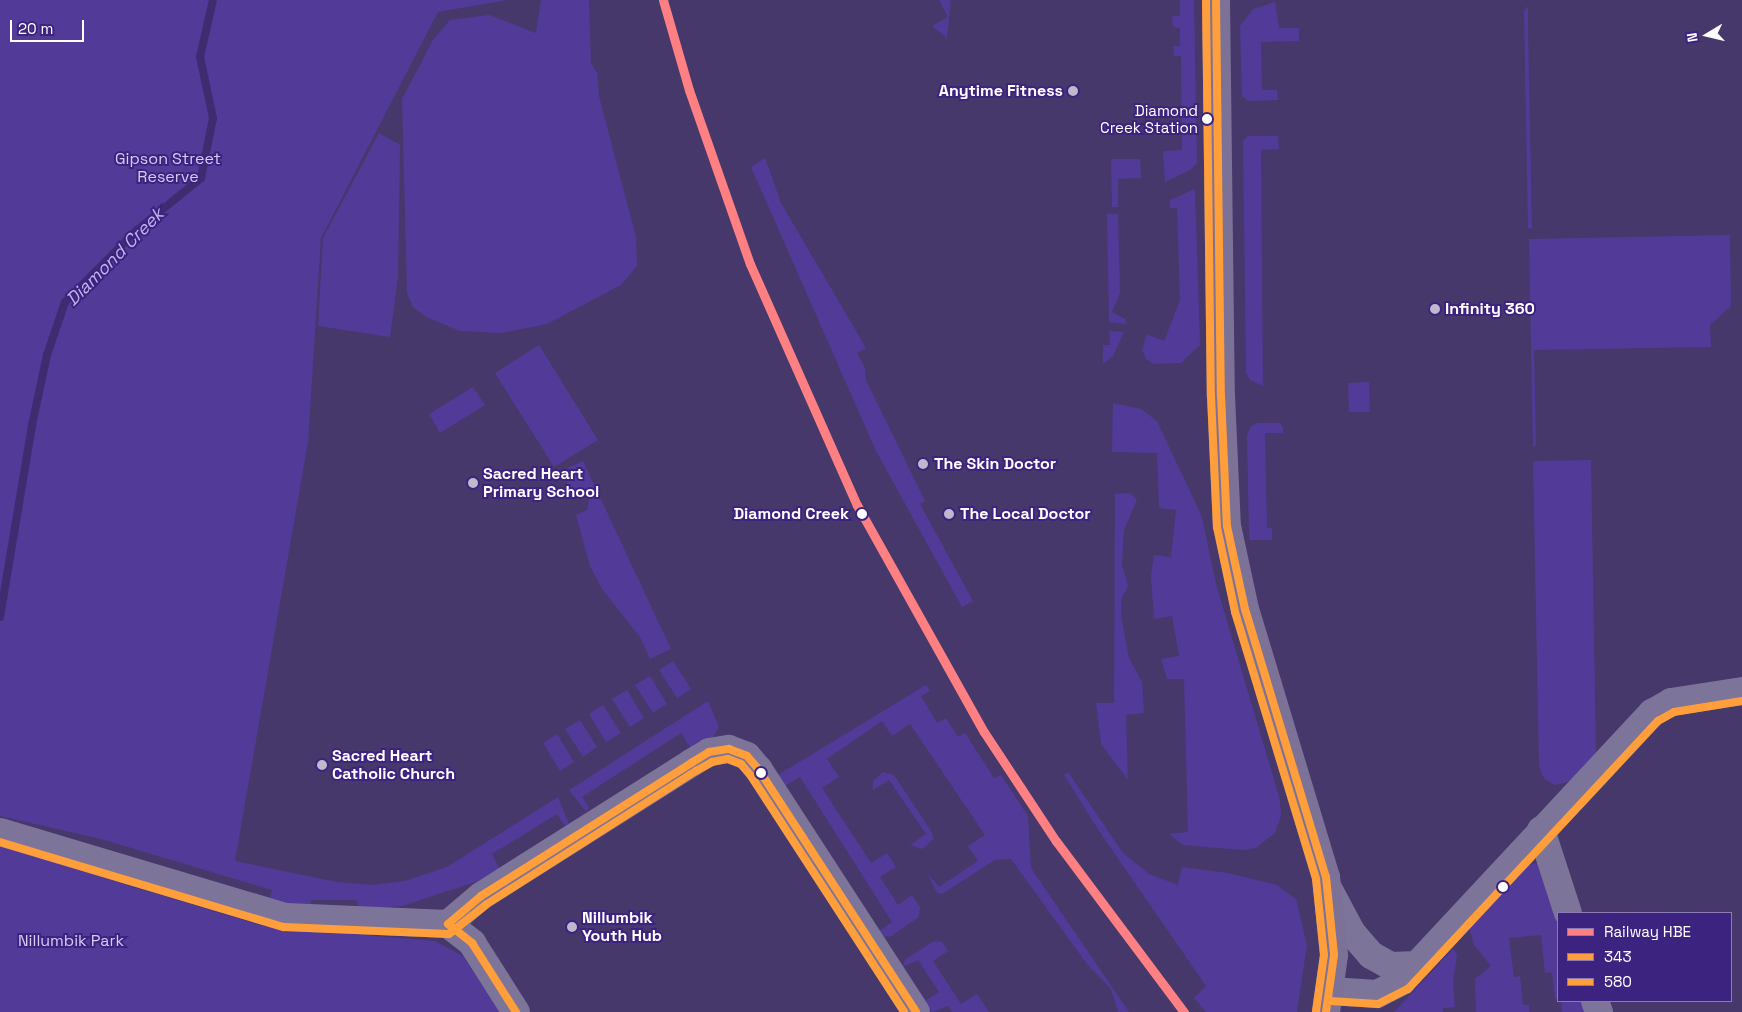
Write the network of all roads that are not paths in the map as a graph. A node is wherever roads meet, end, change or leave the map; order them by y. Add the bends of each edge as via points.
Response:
1 (1216, 0) edge
2 (1742, 691) edge
3 (1542, 830) junction
4 (0, 832) edge
5 (1328, 888) junction
6 (1568, 912) edge
7 (448, 924) junction
8 (1417, 965) junction
9 (1328, 1002) edge
10 (1380, 1003) edge
11 (516, 1012) edge
12 (916, 1012) edge

1 - 5 main road via 1221,387 1228,526 1245,609
2 - 3 street via 1662,706
3 - 6 street
3 - 8 street
4 - 7 street via 232,903 307,920 430,920
5 - 8 street via 1352,933 1370,955 1391,966
5 - 9 main road via 1333,928
7 - 11 street via 472,944
7 - 12 street via 481,896 690,762 719,749 739,752 759,770
8 - 10 street
9 - 10 street

